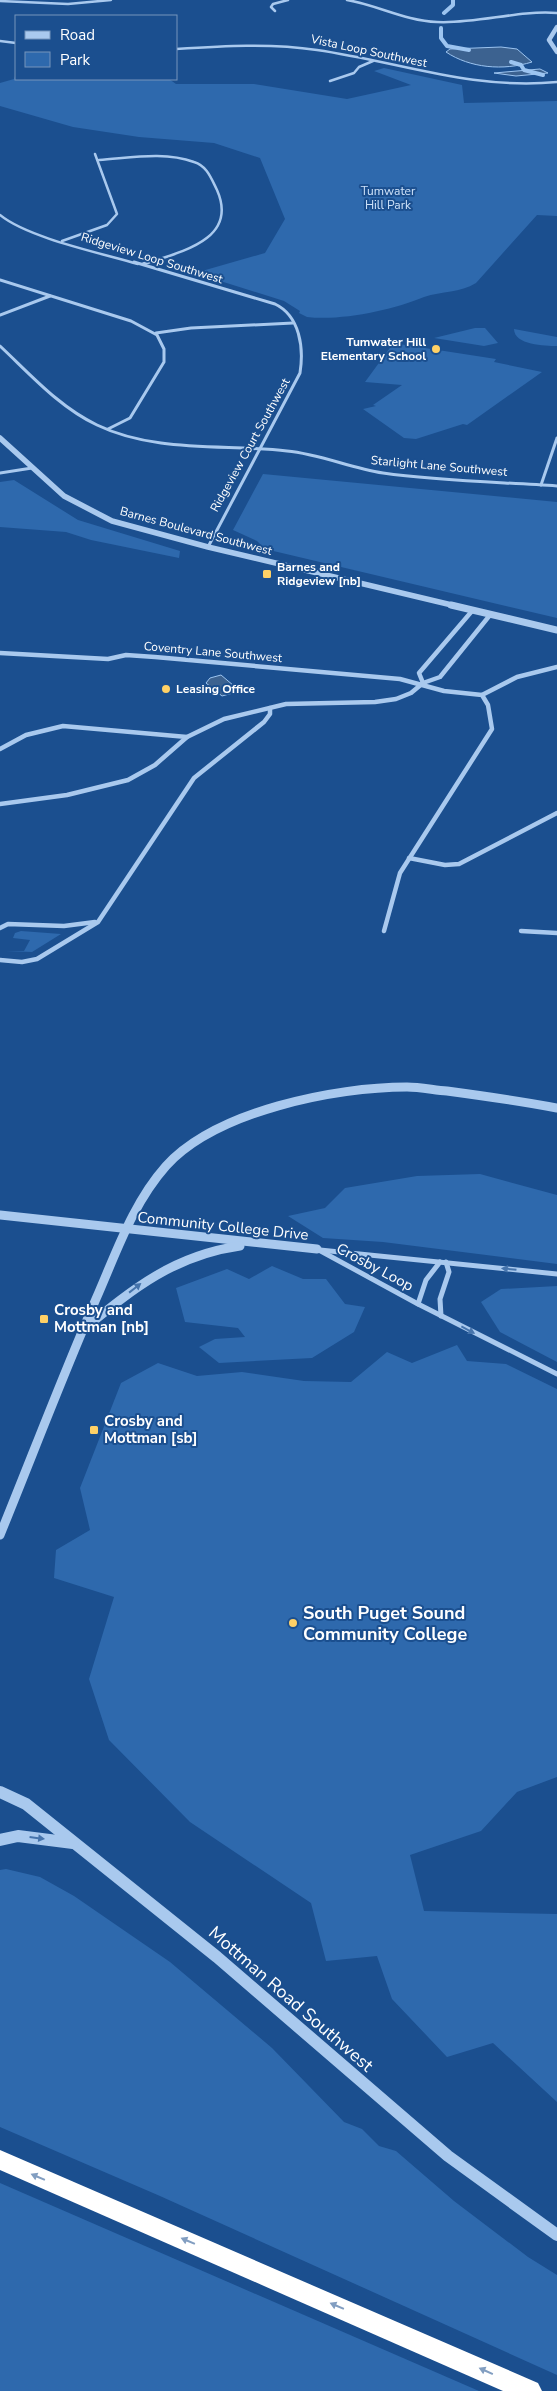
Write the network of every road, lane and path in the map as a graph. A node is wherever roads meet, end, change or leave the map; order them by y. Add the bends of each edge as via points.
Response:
1 (111, 0) edge
2 (288, 0) edge
3 (347, 0) edge
4 (0, 1) edge
5 (275, 11) dead end
6 (557, 13) edge
7 (557, 27) edge
8 (0, 41) edge
9 (15, 43) edge
10 (178, 49) edge
11 (557, 52) edge
12 (374, 61) junction
13 (330, 81) dead end
14 (557, 82) edge
15 (95, 154) dead end
16 (98, 160) junction
17 (0, 216) edge
18 (62, 241) junction
19 (143, 264) junction
20 (0, 280) edge
21 (50, 296) junction
22 (0, 315) edge
23 (293, 323) junction
24 (156, 333) junction
25 (0, 346) edge
26 (108, 430) junction
27 (0, 438) edge
28 (557, 438) edge
29 (261, 449) junction
30 (32, 468) junction
31 (0, 474) edge
32 (541, 485) junction
33 (557, 486) edge
34 (208, 547) junction
35 (472, 611) junction
36 (490, 615) junction
37 (557, 630) edge
38 (0, 653) edge
39 (557, 667) edge
40 (423, 683) junction
41 (482, 695) junction
42 (270, 708) junction
43 (187, 737) junction
44 (0, 749) edge
45 (0, 804) edge
46 (557, 813) edge
47 (408, 858) junction
48 (98, 922) junction
49 (0, 928) edge
50 (384, 931) dead end
51 (521, 931) dead end
52 (557, 933) edge
53 (0, 960) edge
54 (557, 1108) edge
55 (0, 1215) edge
56 (126, 1230) junction
57 (266, 1244) junction
58 (317, 1250) junction
59 (440, 1262) junction
60 (446, 1262) junction
61 (557, 1274) edge
62 (418, 1304) junction
63 (441, 1316) junction
64 (83, 1329) junction
65 (557, 1374) edge
66 (0, 1535) edge
67 (0, 1792) edge
68 (0, 1840) edge
69 (74, 1843) junction
70 (0, 2160) edge
71 (557, 2235) edge
72 (530, 2391) edge

1 - 4 street via 68,4
2 - 5 street via 274,4 271,7
3 - 6 street via 407,18 436,22 524,12
7 - 11 street via 549,40
8 - 9 street
10 - 12 street, Vista Loop Southwest via 282,46
12 - 13 street via 359,67 354,73
12 - 14 street, Vista Loop Southwest via 472,83 520,85
15 - 16 street
16 - 18 street via 117,214 100,228
16 - 19 street via 176,157 189,159 206,168 223,209 219,226 196,244
17 - 18 street, Ridgeview Loop Southwest via 23,228
18 - 19 street, Ridgeview Loop Southwest
19 - 23 street, Ridgeview Loop Southwest via 272,303 289,313
20 - 21 street
21 - 22 street
21 - 24 street
23 - 24 street
23 - 29 street, Ridgeview Court Southwest via 304,360
24 - 26 street via 165,348 163,366 130,418
25 - 26 street, Starlight Lane Southwest via 79,416
26 - 29 street, Starlight Lane Southwest via 164,442
27 - 30 street, Barnes Boulevard Southwest
28 - 32 street
29 - 32 street, Starlight Lane Southwest via 317,455 384,473
29 - 34 street, Ridgeview Court Southwest
30 - 31 street
30 - 34 street, Barnes Boulevard Southwest via 64,496 96,513 131,527
32 - 33 street, Starlight Lane Southwest
34 - 35 street, Barnes Boulevard Southwest
35 - 36 street, Barnes Boulevard Southwest
35 - 40 street via 419,673
36 - 37 street, Barnes Boulevard Southwest
36 - 40 street via 440,677
38 - 40 street, Coventry Lane Southwest via 108,660 126,655 155,657
39 - 41 street via 517,677
40 - 41 street, Coventry Lane Southwest via 444,691
40 - 42 street via 396,699 312,702
41 - 47 street via 488,705 492,729
42 - 43 street via 224,719
42 - 48 street via 264,722 194,778
43 - 44 street via 76,726 44,729
43 - 45 street via 154,765 128,780 67,795
46 - 47 street via 459,864 445,865
47 - 50 street via 400,873
48 - 49 street via 64,926 18,923
48 - 53 street via 37,959 22,962
51 - 52 street
54 - 56 street via 408,1087 352,1090 272,1108 234,1121 187,1146 166,1166 136,1204
55 - 56 street, Community College Drive
56 - 57 street, Community College Drive
56 - 64 street
57 - 58 street, Community College Drive
64 -> 57 street via 148,1278 188,1257 231,1246
58 - 59 street, Crosby Loop
58 - 62 street, Crosby Loop
59 - 60 street, Crosby Loop
59 - 62 street via 426,1280
61 -> 60 street, Crosby Loop
60 - 63 street via 449,1272 440,1300
62 - 63 street, Crosby Loop
63 -> 65 street, Crosby Loop
64 - 66 street
67 - 69 street, Mottman Road Southwest via 26,1804
68 -> 69 street via 18,1836
69 - 71 street, Mottman Road Southwest via 217,1958 448,2156
72 -> 70 highway

